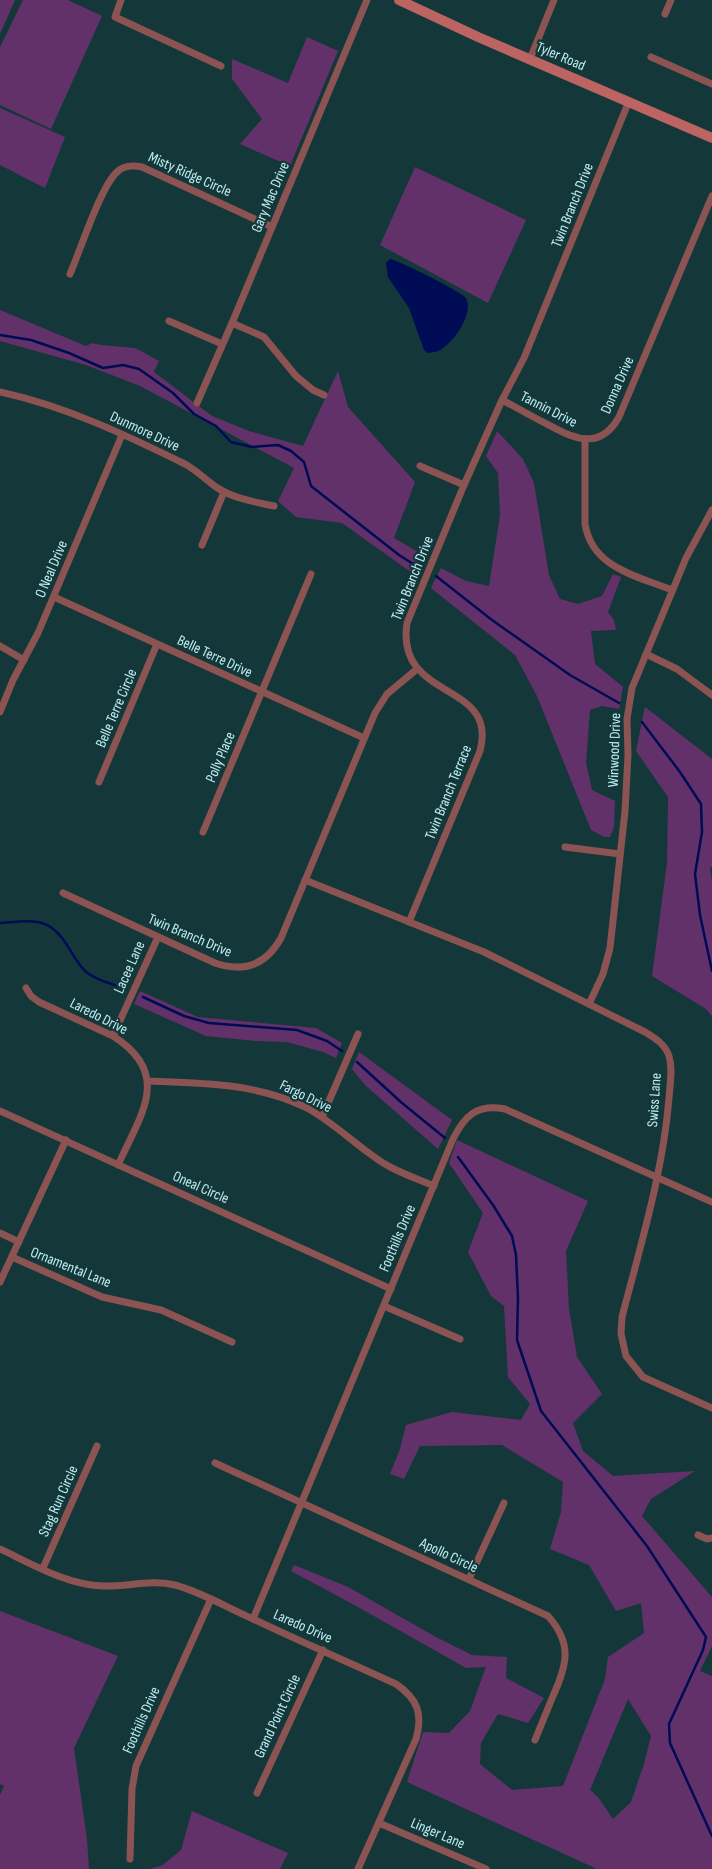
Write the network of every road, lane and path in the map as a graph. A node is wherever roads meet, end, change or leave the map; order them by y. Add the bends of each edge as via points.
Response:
1 (121, 0) edge
2 (367, 0) edge
3 (399, 0) edge
4 (554, 0) edge
5 (671, 0) edge
6 (665, 14) dead end
7 (651, 57) dead end
8 (530, 59) junction
9 (220, 66) dead end
10 (712, 84) edge
11 (629, 102) junction
12 (712, 138) edge
13 (712, 196) edge
14 (272, 227) junction
15 (70, 274) dead end
16 (169, 321) dead end
17 (232, 323) junction
18 (222, 344) junction
19 (0, 392) edge
20 (324, 395) dead end
21 (502, 400) junction
22 (197, 403) dead end
23 (122, 435) junction
24 (586, 439) junction
25 (420, 466) dead end
26 (464, 485) junction
27 (224, 492) junction
28 (274, 506) dead end
29 (712, 510) edge
30 (202, 545) dead end
31 (311, 574) dead end
32 (672, 590) junction
33 (54, 597) junction
34 (157, 644) junction
35 (0, 646) edge
36 (646, 654) junction
37 (24, 660) junction
38 (416, 669) junction
39 (262, 693) junction
40 (712, 695) edge
41 (0, 712) edge
42 (364, 738) junction
43 (99, 782) dead end
44 (203, 832) dead end
45 (564, 847) dead end
46 (620, 854) junction
47 (305, 880) junction
48 (63, 893) dead end
49 (409, 922) junction
50 (158, 937) junction
51 (26, 988) dead end
52 (589, 1004) junction
53 (358, 1034) dead end
54 (113, 1036) junction
55 (148, 1081) junction
56 (0, 1111) edge
57 (322, 1117) junction
58 (66, 1140) junction
59 (118, 1164) junction
60 (657, 1178) junction
61 (434, 1186) junction
62 (712, 1202) edge
63 (0, 1234) edge
64 (19, 1242) junction
65 (12, 1258) junction
66 (0, 1282) edge
67 (391, 1289) junction
68 (384, 1306) junction
69 (460, 1339) dead end
70 (232, 1342) dead end
71 (712, 1408) edge
72 (97, 1446) dead end
73 (215, 1463) dead end
74 (302, 1502) junction
75 (504, 1503) dead end
76 (698, 1535) dead end
77 (712, 1538) edge
78 (0, 1549) edge
79 (43, 1568) junction
80 (469, 1579) junction
81 (210, 1600) junction
82 (253, 1619) junction
83 (323, 1650) junction
84 (534, 1740) dead end
85 (257, 1794) dead end
86 (378, 1823) junction
87 (130, 1859) dead end
88 (358, 1869) edge
89 (486, 1869) edge

1 - 9 street via 114,16
2 - 14 street, Gary Mac Drive
3 - 8 street, Tyler Road
4 - 8 street
5 - 6 street
7 - 10 street
8 - 11 street, Tyler Road
11 - 12 street, Tyler Road
11 - 21 street, Twin Branch Drive via 524,358
13 - 24 street, Donna Drive via 619,417 600,436
14 - 15 street, Misty Ridge Circle via 133,165 118,171 106,187
14 - 17 street, Gary Mac Drive
16 - 18 street
17 - 18 street, Gary Mac Drive
17 - 20 street via 264,337 296,376
18 - 22 street, Gary Mac Drive
19 - 23 street, Dunmore Drive via 78,415
21 - 24 street, Tannin Drive via 572,437
21 - 26 street, Twin Branch Drive
23 - 27 street, Dunmore Drive via 188,466
23 - 33 street, O Neal Drive
24 - 32 street via 585,524 592,546 606,562
25 - 26 street
26 - 38 street, Twin Branch Drive via 407,623 407,648
27 - 28 street, Dunmore Drive
27 - 30 street
29 - 32 street, Winwood Drive
31 - 39 street, Polly Place
32 - 36 street, Winwood Drive
33 - 34 street, Belle Terre Drive
33 - 37 street, O Neal Drive
34 - 39 street, Belle Terre Drive
34 - 43 street, Belle Terre Circle
35 - 37 street
36 - 40 street via 677,669
36 - 46 street, Winwood Drive via 632,688 627,719 628,776
37 - 41 street, O Neal Drive
38 - 42 street, Twin Branch Drive via 380,702
38 - 49 street, Twin Branch Terrace via 472,708 480,719 483,734 480,751
39 - 42 street, Belle Terre Drive
39 - 44 street, Polly Place
42 - 47 street, Twin Branch Drive
45 - 46 street
46 - 52 street, Winwood Drive via 610,948 603,974
47 - 49 street, Swiss Lane
47 - 50 street, Twin Branch Drive via 277,945 266,957 250,966 225,966
48 - 50 street, Twin Branch Drive
49 - 52 street, Swiss Lane via 484,952
50 - 54 street, Lacee Lane
51 - 54 street, Laredo Drive via 39,1002
52 - 60 street, Swiss Lane via 655,1038 669,1056 671,1076 666,1128
53 - 57 street
54 - 55 street, Laredo Drive via 138,1056
55 - 57 street, Fargo Drive via 254,1089 305,1107
55 - 59 street, Laredo Drive via 143,1111
56 - 58 street, Oneal Circle
57 - 61 street, Fargo Drive via 388,1166
58 - 59 street, Oneal Circle
58 - 64 street
59 - 67 street, Oneal Circle
60 - 61 street, Foothills Drive via 515,1112 495,1107 470,1115 458,1128
60 - 62 street, Foothills Drive
60 - 71 street, Swiss Lane via 622,1317 621,1334 626,1356 642,1377
61 - 67 street, Foothills Drive
63 - 64 street
64 - 65 street
65 - 66 street
65 - 70 street, Ornamental Lane via 102,1297 161,1310
67 - 68 street, Foothills Drive
68 - 69 street
68 - 74 street, Foothills Drive
72 - 79 street, Stag Run Circle
73 - 74 street, Apollo Circle
74 - 80 street, Apollo Circle
74 - 82 street, Foothills Drive
75 - 80 street
76 - 77 street
78 - 79 street, Laredo Drive
79 - 81 street, Laredo Drive via 86,1584 160,1583
80 - 84 street, Apollo Circle via 548,1616 562,1638 566,1664
81 - 82 street, Laredo Drive
81 - 87 street, Foothills Drive via 136,1766 132,1789
82 - 83 street, Laredo Drive
83 - 85 street, Grand Point Circle
83 - 86 street, Laredo Drive via 396,1684 407,1691 417,1707 419,1726 416,1739
86 - 88 street, Laredo Drive
86 - 89 street, Linger Lane

